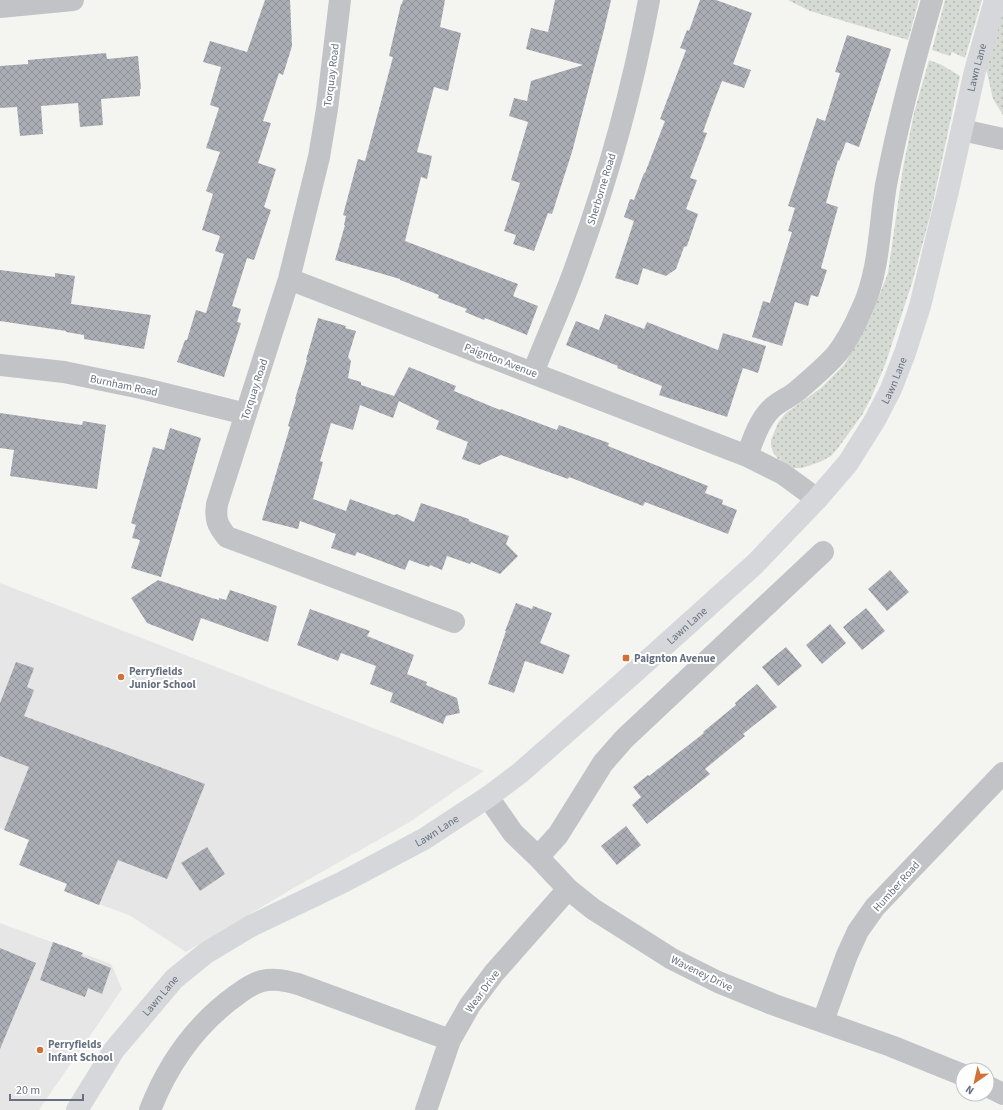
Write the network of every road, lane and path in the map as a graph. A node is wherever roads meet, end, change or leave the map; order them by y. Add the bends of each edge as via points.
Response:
1 (73, 0) edge
2 (340, 0) edge
3 (649, 0) edge
4 (932, 0) edge
5 (995, 0) edge
6 (0, 7) edge
7 (962, 130) junction
8 (1003, 139) edge
9 (288, 279) junction
10 (0, 365) edge
11 (533, 373) junction
12 (246, 414) junction
13 (747, 456) junction
14 (817, 499) junction
15 (823, 552) dead end
16 (454, 622) dead end
17 (1003, 773) edge
18 (488, 797) junction
19 (538, 857) junction
20 (568, 889) junction
21 (823, 1021) junction
22 (450, 1040) junction
23 (955, 1072) edge
24 (77, 1110) edge
25 (150, 1110) edge
26 (426, 1110) edge

1 - 6 street
2 - 9 street, Torquay Road via 319,157
3 - 11 street, Sherborne Road via 627,100 601,190 579,258
4 - 13 street via 904,103 886,185 876,260 870,288 862,308 836,355 816,375 770,410 759,425
5 - 7 street, Lawn Lane
7 - 8 street
7 - 14 street, Lawn Lane via 920,306 891,389 848,462
9 - 11 street, Paignton Avenue
9 - 12 street, Torquay Road
10 - 12 street, Burnham Road via 64,372
11 - 13 street, Paignton Avenue
12 - 16 street, Torquay Road via 217,504 216,517 220,529 227,537
13 - 14 street, Paignton Avenue via 783,474
14 - 18 street, Lawn Lane via 743,574 526,768
15 - 19 street via 624,739 603,763 558,835
17 - 21 street, Humber Road via 875,907 858,931 847,955
18 - 19 street, Waveney Drive via 513,833
18 - 24 street, Lawn Lane via 424,839 343,882 251,926 206,953 174,979 123,1038
19 - 20 street, Waveney Drive
20 - 21 street, Waveney Drive via 593,909 672,959 718,982
20 - 22 street, Wear Drive via 494,973 470,1005
21 - 23 street, Waveney Drive
22 - 25 street via 298,984 280,980 262,981 232,998 193,1035 171,1065
22 - 26 street, Wear Drive

